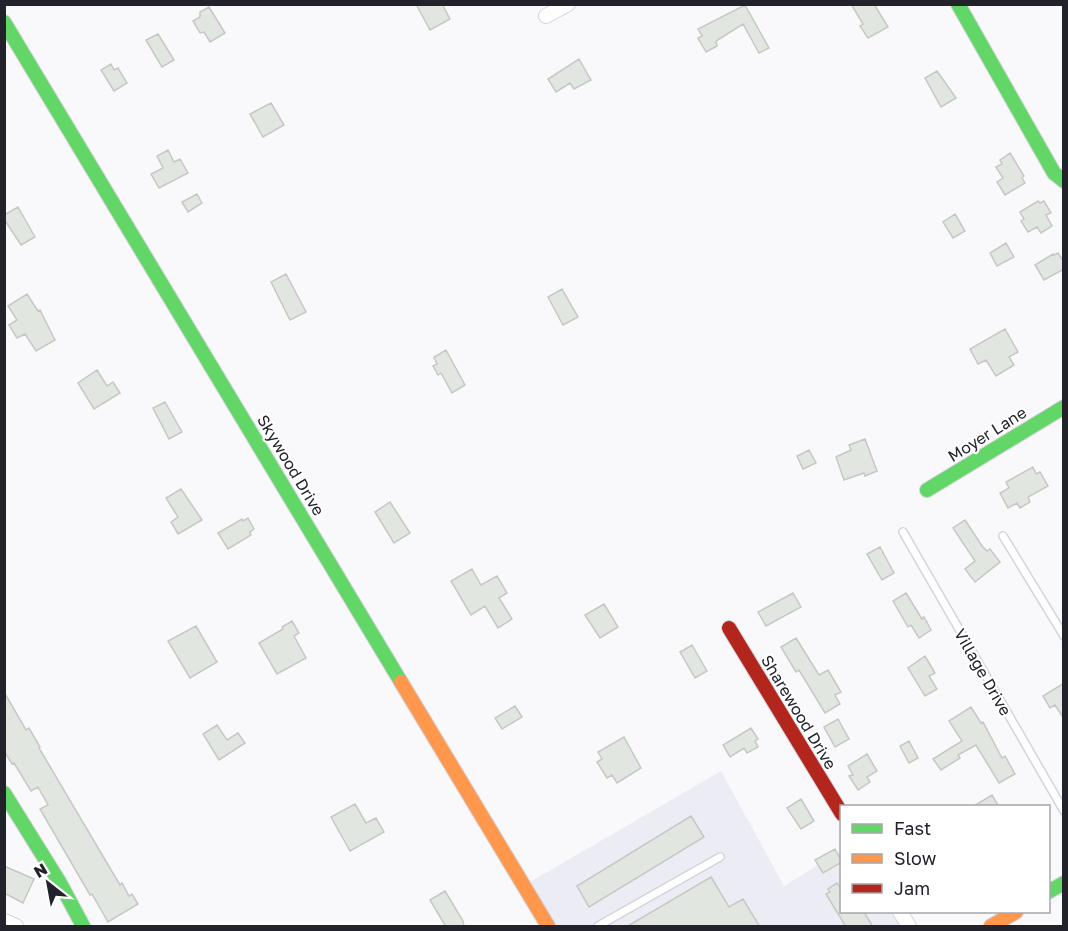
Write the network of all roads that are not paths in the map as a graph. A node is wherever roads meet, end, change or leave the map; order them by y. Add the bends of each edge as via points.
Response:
1 (568, 4) edge
2 (958, 4) edge
3 (546, 16) dead end
4 (4, 22) edge
5 (9, 41) edge
6 (1064, 181) edge
7 (1064, 406) edge
8 (927, 490) dead end
9 (903, 532) dead end
10 (1003, 536) dead end
11 (729, 628) dead end
12 (1063, 635) edge
13 (4, 793) edge
14 (840, 811) edge
15 (1064, 811) edge
16 (720, 856) dead end
17 (1064, 883) edge
18 (1050, 891) edge
19 (901, 913) edge
20 (1014, 913) edge
21 (4, 921) edge
22 (16, 927) edge
23 (83, 927) edge
24 (548, 927) edge
25 (598, 927) edge
26 (909, 927) edge
27 (991, 927) edge

1 - 3 street
2 - 6 main road via 1054,173
4 - 5 main road, Skywood Drive
5 - 24 main road, Skywood Drive via 272,466
7 - 8 main road, Moyer Lane
9 - 15 lane, Village Drive
10 - 12 lane
11 - 14 main road, Sharewood Drive
13 - 23 main road
16 - 25 lane
17 - 18 main road
19 - 26 street
20 - 27 main road
21 - 22 street

